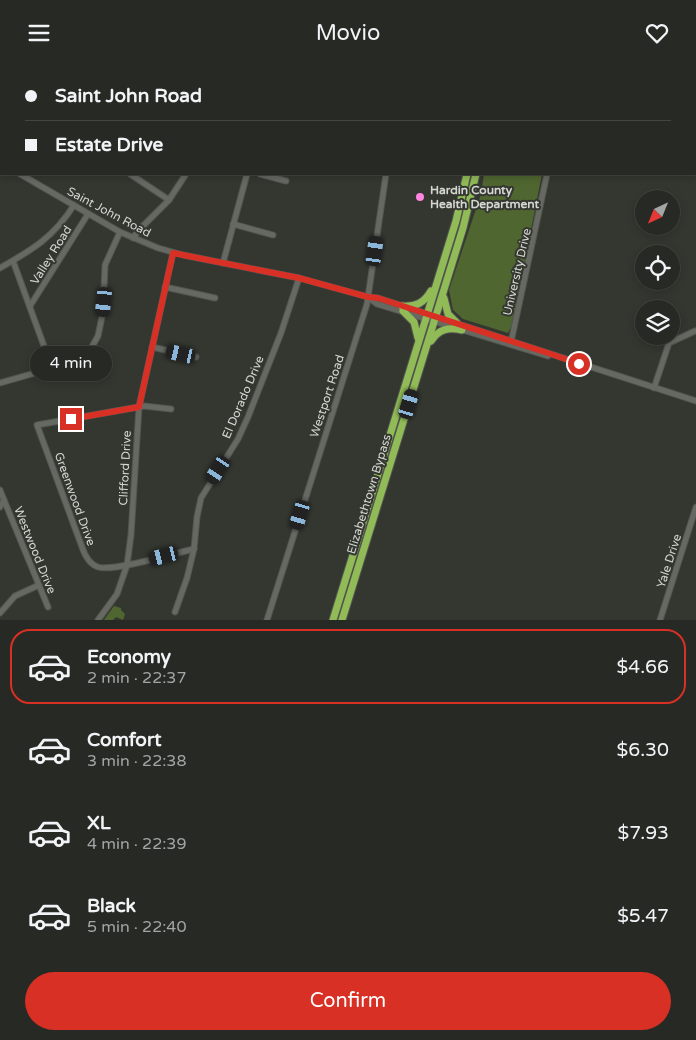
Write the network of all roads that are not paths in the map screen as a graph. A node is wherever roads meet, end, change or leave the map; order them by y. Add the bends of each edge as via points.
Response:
1 (22, 175) edge
2 (132, 175) edge
3 (185, 175) edge
4 (247, 175) edge
5 (264, 175) edge
6 (386, 175) edge
7 (467, 175) edge
8 (476, 175) edge
9 (547, 175) edge
10 (286, 181) dead end
11 (169, 200) junction
12 (74, 205) junction
13 (88, 214) junction
14 (233, 224) junction
15 (120, 232) junction
16 (274, 235) dead end
17 (133, 238) junction
18 (173, 253) junction
19 (13, 261) junction
20 (223, 263) junction
21 (0, 268) edge
22 (438, 277) junction
23 (299, 278) junction
24 (447, 280) junction
25 (165, 287) junction
26 (368, 297) junction
27 (214, 298) dead end
28 (30, 306) junction
29 (403, 309) junction
30 (426, 316) junction
31 (435, 319) junction
32 (457, 323) junction
33 (462, 330) junction
34 (695, 331) dead end
35 (511, 343) junction
36 (152, 347) junction
37 (417, 348) junction
38 (426, 350) junction
39 (196, 357) dead end
40 (52, 368) junction
41 (0, 383) edge
42 (654, 388) junction
43 (696, 401) edge
44 (139, 407) junction
45 (171, 409) dead end
46 (0, 490) edge
47 (4, 500) junction
48 (0, 507) edge
49 (696, 507) edge
50 (194, 549) junction
51 (127, 565) junction
52 (39, 585) junction
53 (48, 607) dead end
54 (0, 613) edge
55 (175, 613) dead end
56 (662, 619) edge
57 (98, 620) edge
58 (267, 620) edge
59 (333, 620) edge
60 (342, 620) edge

1 - 12 street, Saint John Road
2 - 11 street
3 - 11 street
4 - 14 street
5 - 10 street
6 - 26 street, Westport Road
7 - 22 highway, Elizabethtown Bypass
8 - 24 highway, Elizabethtown Bypass
9 - 35 street, University Drive
11 - 17 street
12 - 13 street, Saint John Road
12 - 19 street via 50,236
13 - 15 street, Saint John Road
13 - 28 street, Valley Road
14 - 16 street
14 - 20 street
15 - 17 street, Saint John Road
15 - 40 street via 105,265 102,312 94,345 82,358
17 - 18 street, Saint John Road
18 - 20 street, Saint John Road
18 - 25 street, Clifford Drive
19 - 21 street
19 - 28 street
20 - 23 street, Saint John Road
22 - 29 highway via 424,301
22 - 30 highway, Elizabethtown Bypass
23 - 26 street, Saint John Road
23 - 50 street, El Dorado Drive via 248,417 201,498
24 - 31 highway, Elizabethtown Bypass
24 - 32 highway via 444,305
25 - 27 street
25 - 36 street, Clifford Drive
26 - 29 street, Saint John Road via 377,304
26 - 58 street, Westport Road
28 - 40 street
29 - 30 street, Saint John Road
29 - 37 highway via 416,326
30 - 31 street, Saint John Road
30 - 37 highway, Elizabethtown Bypass
31 - 32 street, Saint John Road
31 - 33 street, Saint John Road
31 - 38 highway, Elizabethtown Bypass
32 - 35 street, Saint John Road
33 - 35 street, Saint John Road
33 - 38 highway via 451,328 441,331
34 - 42 street via 669,343
35 - 42 street, Saint John Road
36 - 39 street
36 - 44 street, Clifford Drive
37 - 59 highway, Elizabethtown Bypass
38 - 60 highway, Elizabethtown Bypass
40 - 41 street
42 - 43 street, Saint John Road
44 - 45 street
44 - 51 street, Clifford Drive
44 - 51 street, Greenwood Drive via 37,425 87,558 102,568
46 - 47 street, Westwood Drive
47 - 48 street
47 - 52 street, Westwood Drive
49 - 56 street, Yale Drive
50 - 51 street, Greenwood Drive
50 - 55 street, El Dorado Drive
51 - 57 street, Clifford Drive via 117,594
52 - 53 street, Westwood Drive
52 - 54 street via 17,594

